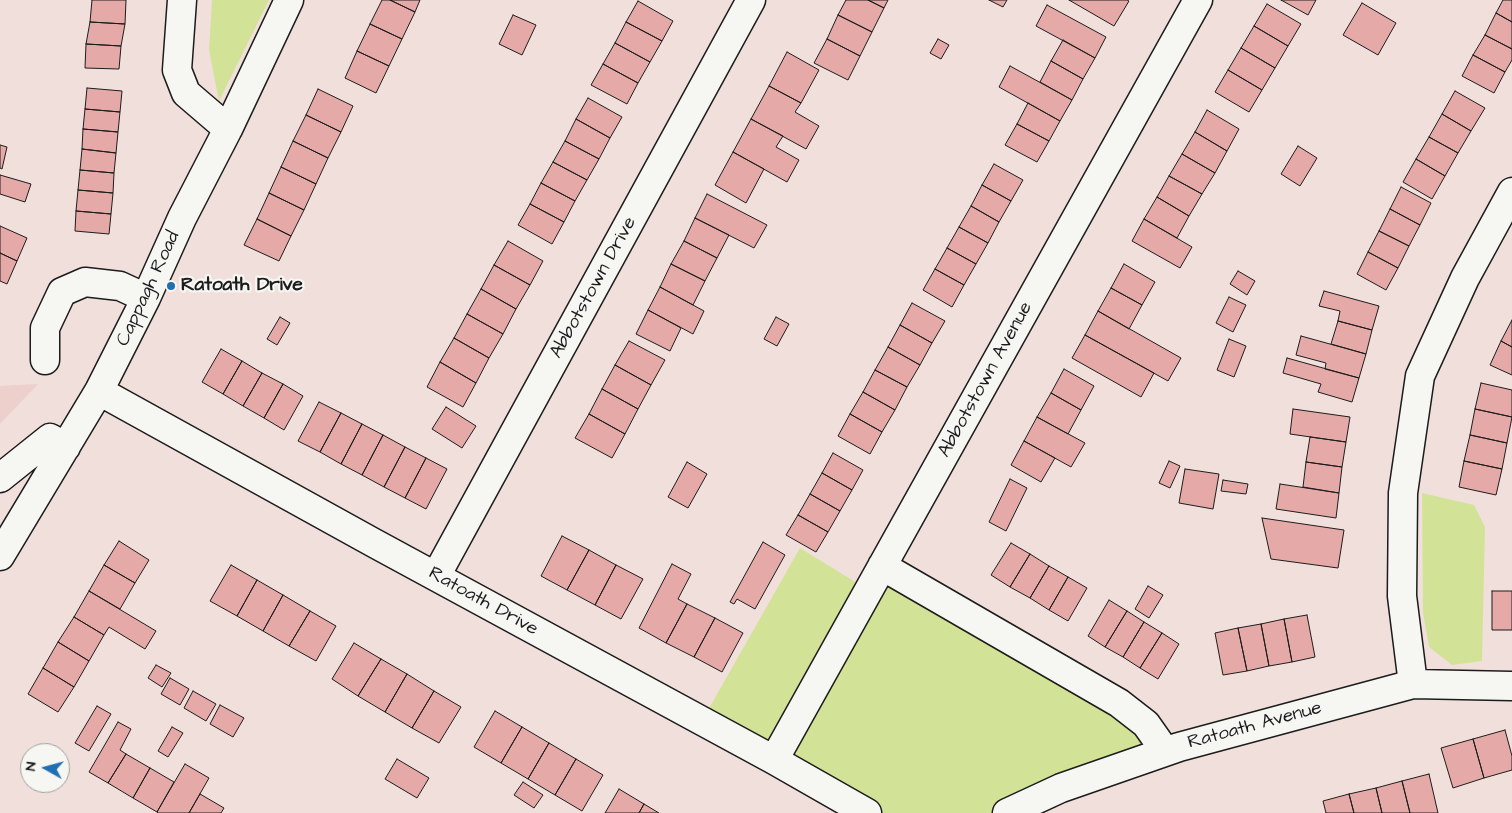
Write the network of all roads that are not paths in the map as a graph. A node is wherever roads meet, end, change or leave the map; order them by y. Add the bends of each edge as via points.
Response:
1 (182, 0) edge
2 (288, 0) edge
3 (751, 0) edge
4 (1198, 0) edge
5 (228, 129) junction
6 (1512, 192) edge
7 (146, 298) junction
8 (45, 360) dead end
9 (99, 391) junction
10 (66, 447) junction
11 (0, 477) edge
12 (0, 556) edge
13 (882, 566) junction
14 (436, 576) junction
15 (1413, 684) junction
16 (1512, 686) edge
17 (1165, 751) junction
18 (774, 760) junction
19 (867, 813) edge
20 (1007, 813) edge

1 - 5 street via 177,70 186,93
2 - 5 street, Cappagh Road
3 - 14 street, Abbotstown Drive
4 - 13 street, Abbotstown Avenue
5 - 7 street, Cappagh Road via 182,218
6 - 15 street via 1465,278 1420,376 1403,493 1402,596
7 - 8 street via 120,286 85,282 62,292 45,328
7 - 9 street, Cappagh Road
9 - 10 street, Cappagh Road
9 - 14 street, Ratoath Drive
10 - 11 street via 50,438
10 - 12 street, Cappagh Road
13 - 17 street via 1120,703 1146,724
13 - 18 street, Abbotstown Avenue
14 - 18 street, Ratoath Drive
15 - 16 street, Ratoath Avenue
15 - 17 street, Ratoath Avenue
17 - 20 street, Ratoath Avenue via 1061,788
18 - 19 street, Ratoath Drive

